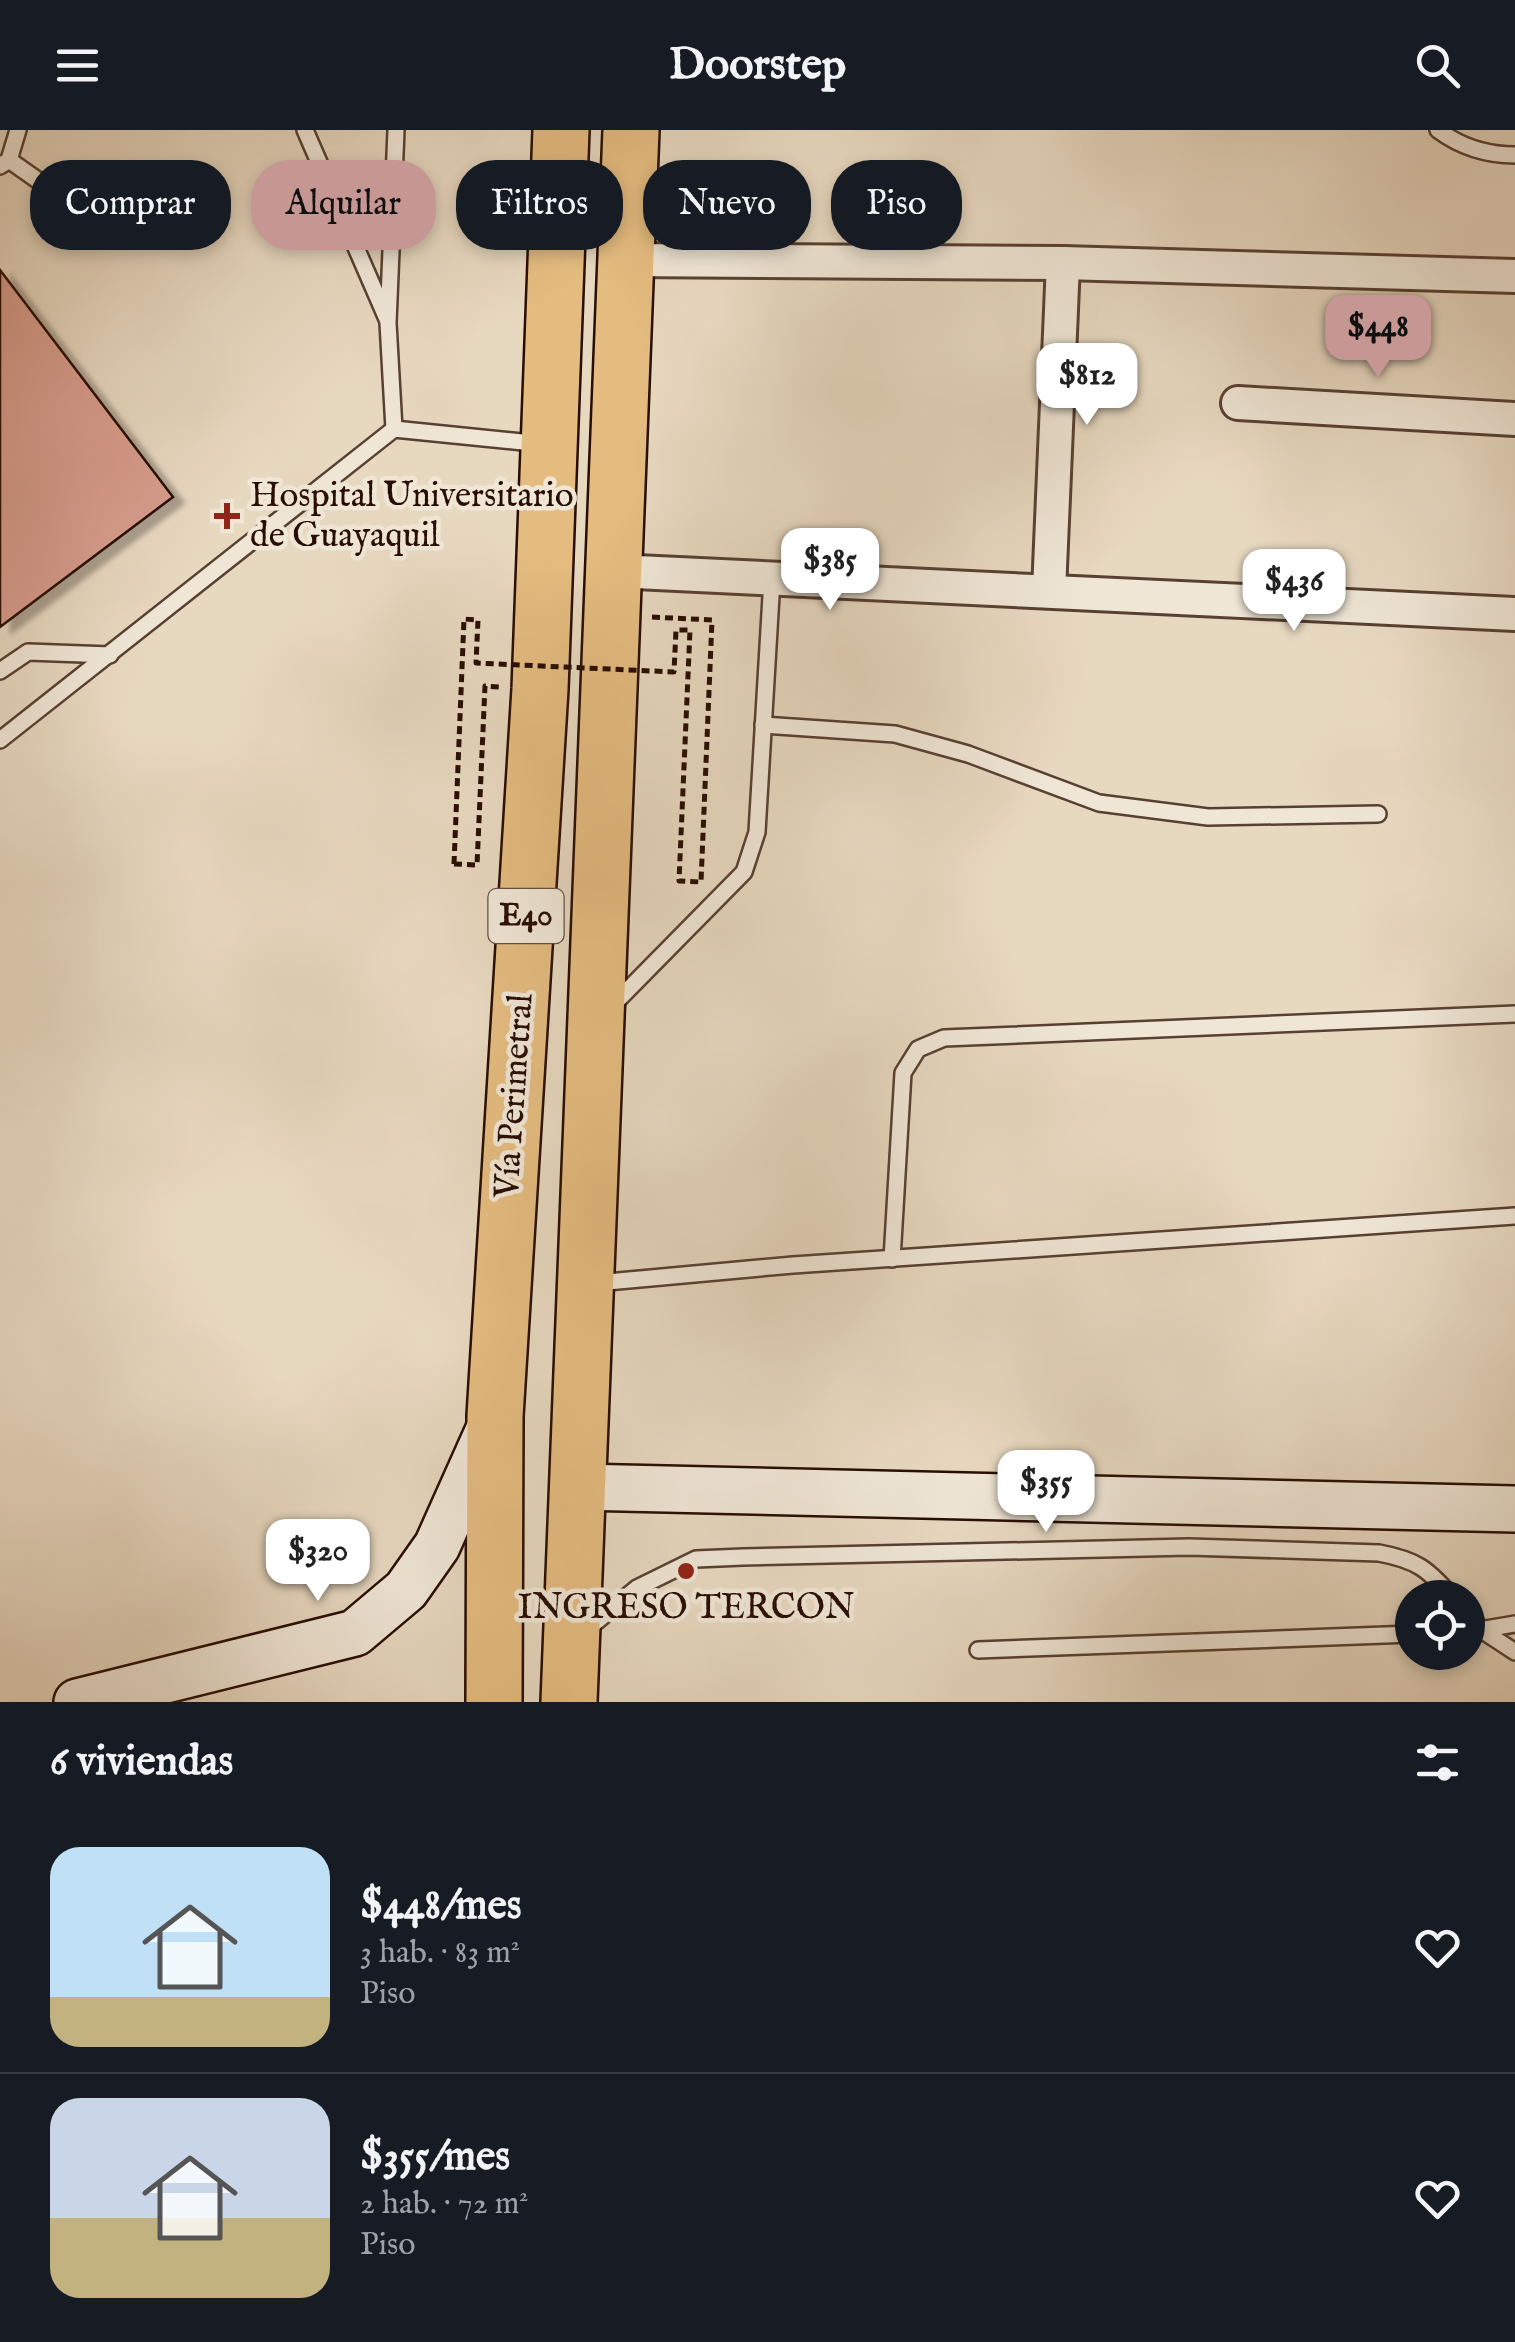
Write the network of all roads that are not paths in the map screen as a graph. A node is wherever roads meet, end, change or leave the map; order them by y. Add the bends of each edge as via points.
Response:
1 (18, 130) edge
2 (304, 130) edge
3 (396, 130) edge
4 (561, 130) edge
5 (1438, 130) edge
6 (635, 135) edge
7 (1515, 155) edge
8 (5, 163) edge
9 (30, 178) edge
10 (626, 260) junction
11 (1063, 263) junction
12 (1515, 276) edge
13 (388, 323) junction
14 (1238, 404) dead end
15 (1515, 419) edge
16 (394, 429) junction
17 (549, 445) junction
18 (772, 580) junction
19 (1049, 591) junction
20 (614, 593) junction
21 (1515, 614) edge
22 (110, 655) junction
23 (0, 671) edge
24 (762, 725) junction
25 (0, 740) edge
26 (1378, 814) dead end
27 (1515, 1014) edge
28 (598, 1021) junction
29 (1515, 1216) edge
30 (892, 1259) junction
31 (587, 1284) junction
32 (495, 1416) junction
33 (579, 1487) junction
34 (1515, 1509) edge
35 (1437, 1580) edge
36 (1515, 1624) edge
37 (1485, 1629) edge
38 (1395, 1635) edge
39 (1485, 1636) edge
40 (978, 1650) dead end
41 (1515, 1652) edge
42 (574, 1673) edge
43 (77, 1702) edge
44 (494, 1702) edge

1 - 8 lane
2 - 13 lane
3 - 13 lane
4 - 17 highway, Vía Perimetral / E40
5 - 7 lane via 1494,155
6 - 10 highway, E40
8 - 9 lane
10 - 11 street
10 - 20 highway, E40
11 - 12 street
11 - 19 street
13 - 16 lane
14 - 15 street
16 - 17 lane
16 - 22 lane
17 - 32 highway, Vía Perimetral / E40
18 - 19 street
18 - 20 street
18 - 24 lane
19 - 21 street
20 - 28 highway, E40
22 - 23 lane via 28,652
22 - 25 lane
24 - 26 lane via 895,734 1099,803 1208,817
24 - 28 lane via 757,832 744,872
27 - 30 lane via 944,1038 918,1049 903,1073
28 - 31 highway, E40
29 - 30 lane
30 - 31 lane
31 - 33 highway, E40
32 - 43 street via 438,1546 406,1590 355,1634
32 - 44 highway, Vía Perimetral / E40
33 - 34 street
33 - 42 highway, E40
35 - 42 lane via 1427,1568 1379,1553 1189,1548 696,1559 638,1588
36 - 37 lane
38 - 40 lane
39 - 41 lane

